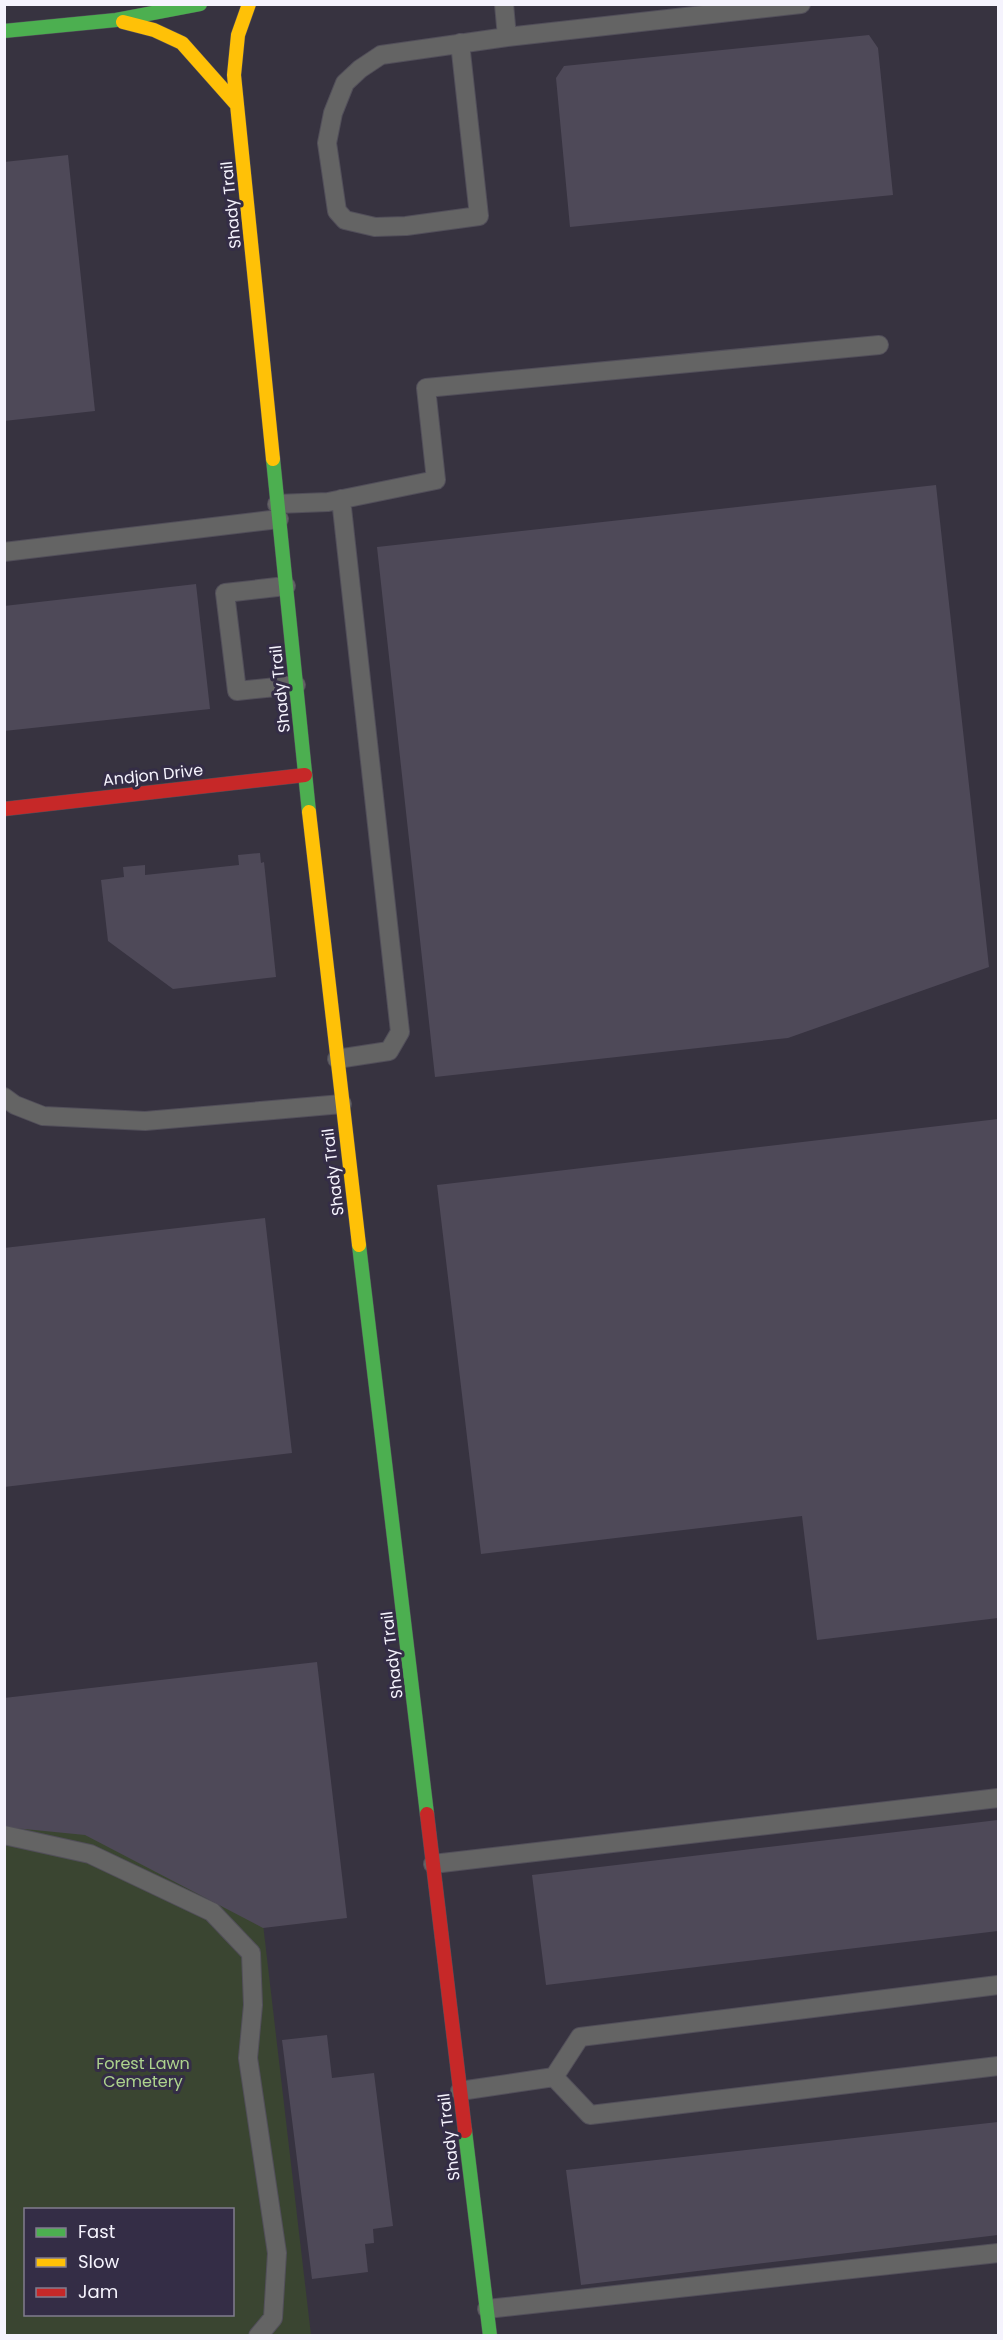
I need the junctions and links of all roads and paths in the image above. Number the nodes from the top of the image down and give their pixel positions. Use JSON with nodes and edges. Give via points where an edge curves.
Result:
{"nodes":[{"id":1,"x":200,"y":4,"type":"edge"},
{"id":2,"x":249,"y":4,"type":"edge"},
{"id":3,"x":504,"y":4,"type":"edge"},
{"id":4,"x":801,"y":4,"type":"edge"},
{"id":5,"x":116,"y":20,"type":"junction"},
{"id":6,"x":4,"y":31,"type":"edge"},
{"id":7,"x":507,"y":37,"type":"junction"},
{"id":8,"x":460,"y":43,"type":"junction"},
{"id":9,"x":237,"y":105,"type":"junction"},
{"id":10,"x":879,"y":345,"type":"dead end"},
{"id":11,"x":341,"y":499,"type":"junction"},
{"id":12,"x":278,"y":512,"type":"junction"},
{"id":13,"x":4,"y":552,"type":"edge"},
{"id":14,"x":286,"y":586,"type":"junction"},
{"id":15,"x":296,"y":685,"type":"junction"},
{"id":16,"x":305,"y":775,"type":"junction"},
{"id":17,"x":4,"y":809,"type":"edge"},
{"id":18,"x":337,"y":1059,"type":"junction"},
{"id":19,"x":4,"y":1097,"type":"edge"},
{"id":20,"x":342,"y":1104,"type":"junction"},
{"id":21,"x":999,"y":1798,"type":"edge"},
{"id":22,"x":4,"y":1835,"type":"edge"},
{"id":23,"x":433,"y":1864,"type":"junction"},
{"id":24,"x":999,"y":1985,"type":"edge"},
{"id":25,"x":999,"y":2066,"type":"edge"},
{"id":26,"x":554,"y":2077,"type":"junction"},
{"id":27,"x":460,"y":2091,"type":"junction"},
{"id":28,"x":999,"y":2253,"type":"edge"},
{"id":29,"x":487,"y":2309,"type":"junction"},
{"id":30,"x":258,"y":2336,"type":"edge"},
{"id":31,"x":490,"y":2336,"type":"edge"}],
"edges":[{"from":1,"to":5,"type":"street"},
{"from":2,"to":9,"type":"street","name":"Shady Trail","via":[[238,35],[234,75]]},
{"from":3,"to":7,"type":"lane"},
{"from":4,"to":7,"type":"lane"},
{"from":5,"to":6,"type":"street"},
{"from":5,"to":9,"type":"street","via":[[154,30],[182,43]]},
{"from":7,"to":8,"type":"lane"},
{"from":8,"to":8,"type":"lane","via":[[381,56],[345,83],[327,143],[337,211],[345,220],[375,227],[478,216]]},
{"from":9,"to":12,"type":"street","name":"Shady Trail"},
{"from":10,"to":11,"type":"lane","via":[[426,388],[436,480]]},
{"from":11,"to":12,"type":"lane"},
{"from":11,"to":18,"type":"lane","via":[[400,1032],[389,1051]]},
{"from":12,"to":13,"type":"lane"},
{"from":12,"to":14,"type":"street","name":"Shady Trail"},
{"from":14,"to":15,"type":"street","name":"Shady Trail"},
{"from":14,"to":15,"type":"lane","via":[[225,593],[237,692]]},
{"from":15,"to":16,"type":"street","name":"Shady Trail"},
{"from":16,"to":17,"type":"street","name":"Andjon Drive"},
{"from":16,"to":18,"type":"street","name":"Shady Trail"},
{"from":18,"to":20,"type":"street","name":"Shady Trail"},
{"from":19,"to":20,"type":"lane","via":[[43,1116],[145,1121]]},
{"from":20,"to":23,"type":"street","name":"Shady Trail"},
{"from":21,"to":23,"type":"lane"},
{"from":22,"to":30,"type":"lane","via":[[90,1854],[110,1863],[212,1912],[251,1953],[253,2005],[248,2058],[277,2253],[273,2318]]},
{"from":23,"to":27,"type":"street","name":"Shady Trail"},
{"from":24,"to":26,"type":"lane","via":[[580,2037]]},
{"from":25,"to":26,"type":"lane","via":[[590,2115]]},
{"from":26,"to":27,"type":"lane"},
{"from":27,"to":29,"type":"street","name":"Shady Trail"},
{"from":28,"to":29,"type":"lane"},
{"from":29,"to":31,"type":"street","name":"Shady Trail"}]}
